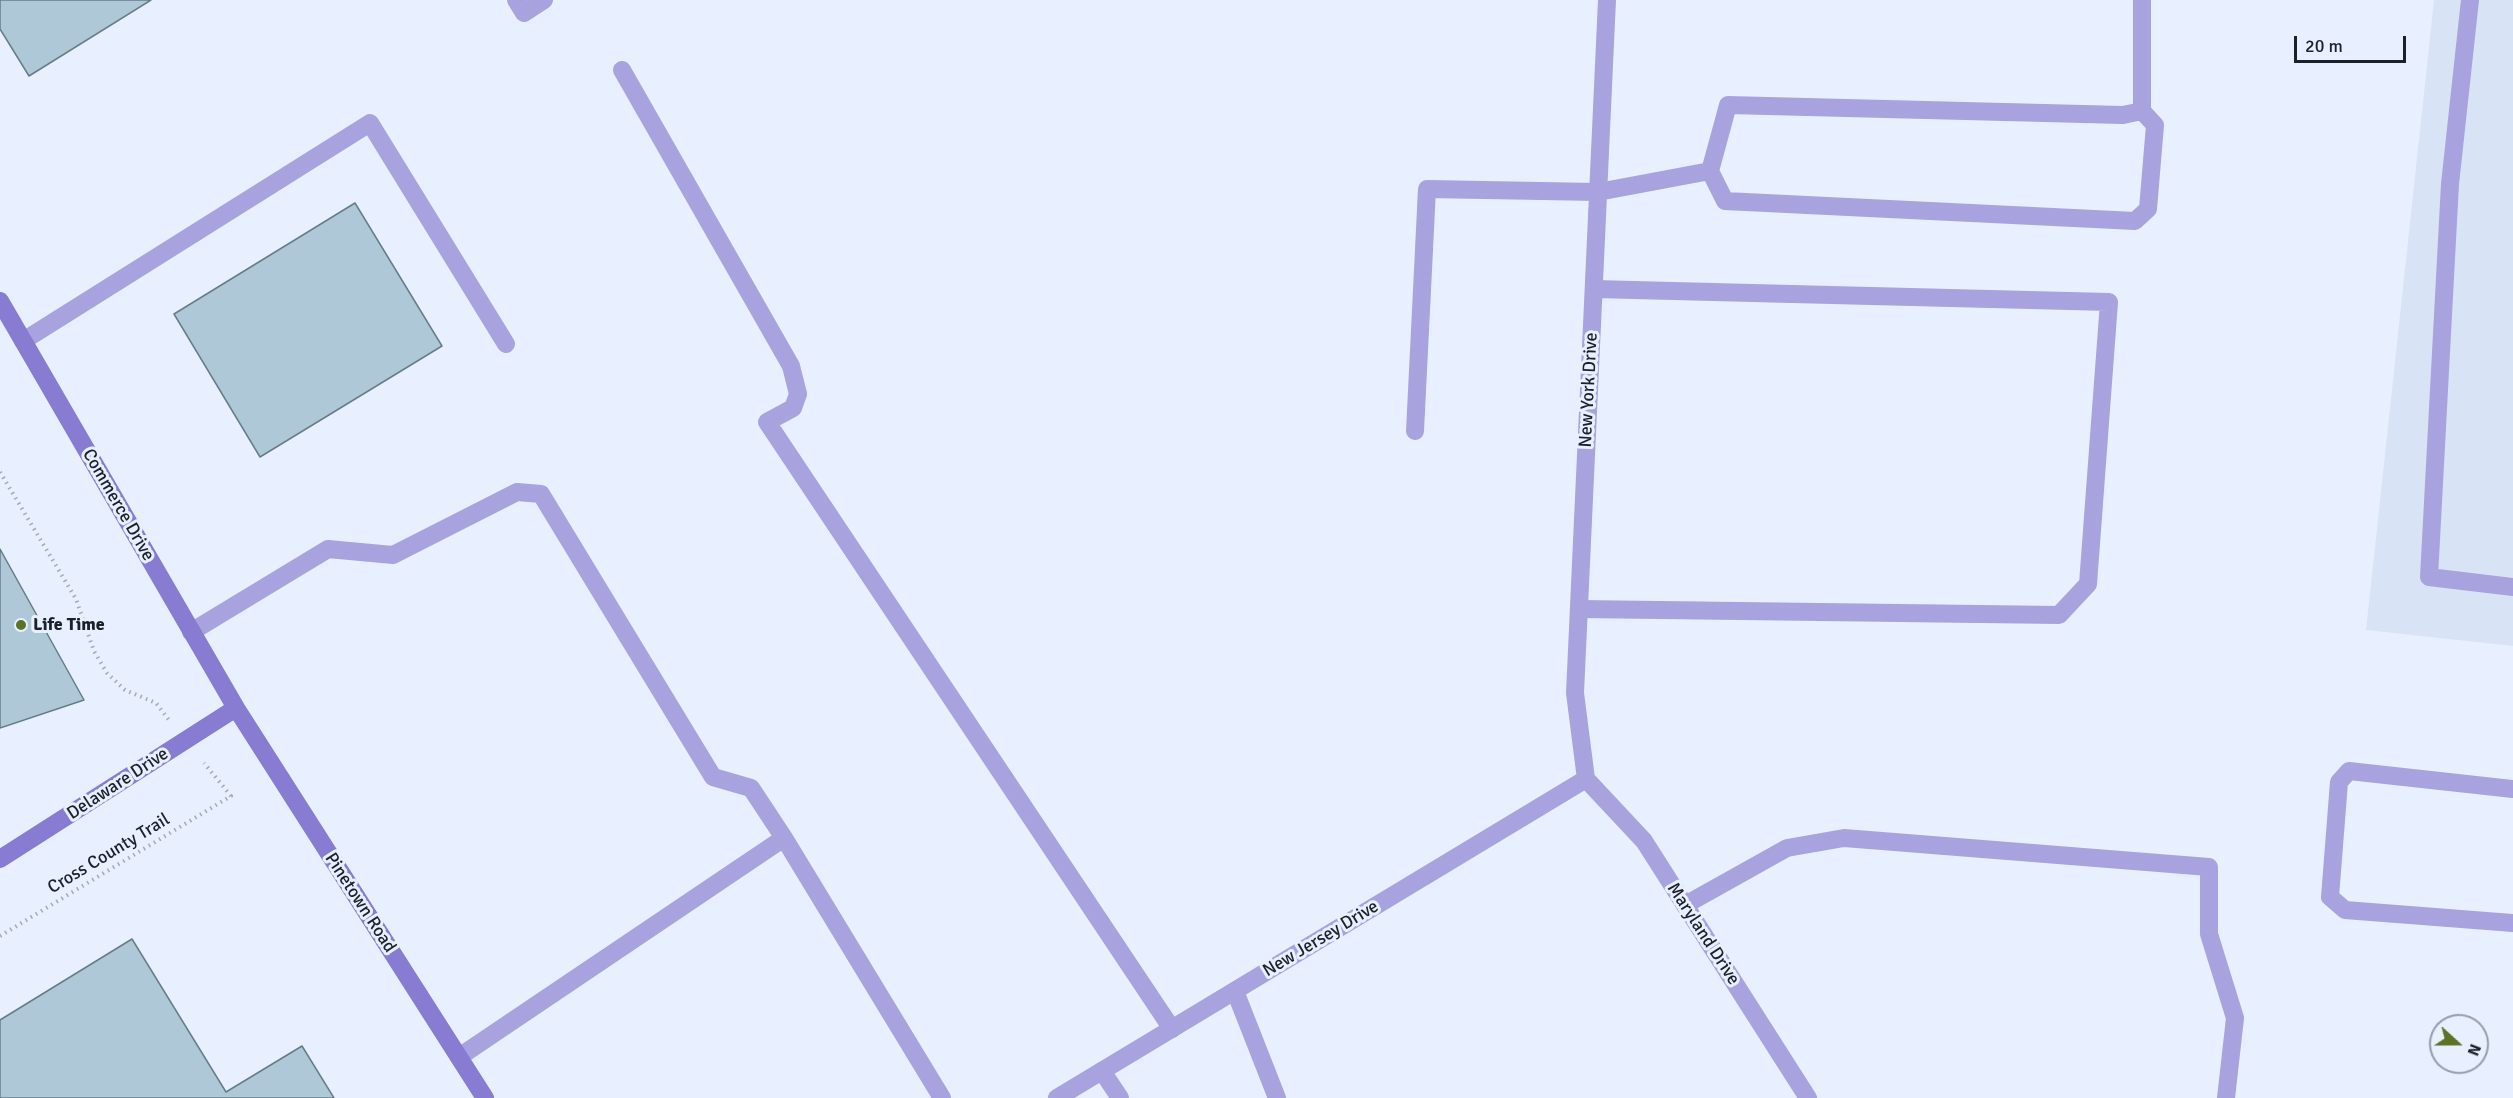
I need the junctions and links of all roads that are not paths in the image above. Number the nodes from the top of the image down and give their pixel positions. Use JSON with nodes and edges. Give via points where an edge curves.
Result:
{"nodes":[{"id":1,"x":516,"y":0,"type":"edge"},
{"id":2,"x":544,"y":0,"type":"edge"},
{"id":3,"x":1607,"y":0,"type":"edge"},
{"id":4,"x":2142,"y":0,"type":"edge"},
{"id":5,"x":2470,"y":0,"type":"edge"},
{"id":6,"x":622,"y":70,"type":"dead end"},
{"id":7,"x":2142,"y":111,"type":"junction"},
{"id":8,"x":1710,"y":171,"type":"junction"},
{"id":9,"x":1598,"y":192,"type":"junction"},
{"id":10,"x":1594,"y":289,"type":"junction"},
{"id":11,"x":0,"y":301,"type":"edge"},
{"id":12,"x":23,"y":341,"type":"junction"},
{"id":13,"x":506,"y":344,"type":"dead end"},
{"id":14,"x":1415,"y":431,"type":"dead end"},
{"id":15,"x":2513,"y":586,"type":"edge"},
{"id":16,"x":1580,"y":609,"type":"junction"},
{"id":17,"x":191,"y":632,"type":"junction"},
{"id":18,"x":236,"y":708,"type":"junction"},
{"id":19,"x":1586,"y":779,"type":"junction"},
{"id":20,"x":2513,"y":789,"type":"edge"},
{"id":21,"x":784,"y":838,"type":"junction"},
{"id":22,"x":0,"y":859,"type":"edge"},
{"id":23,"x":1685,"y":905,"type":"junction"},
{"id":24,"x":2513,"y":923,"type":"edge"},
{"id":25,"x":1235,"y":991,"type":"junction"},
{"id":26,"x":1172,"y":1029,"type":"junction"},
{"id":27,"x":459,"y":1057,"type":"junction"},
{"id":28,"x":1102,"y":1071,"type":"junction"},
{"id":29,"x":485,"y":1098,"type":"edge"},
{"id":30,"x":942,"y":1098,"type":"edge"},
{"id":31,"x":1057,"y":1098,"type":"edge"},
{"id":32,"x":1120,"y":1098,"type":"edge"},
{"id":33,"x":1277,"y":1098,"type":"edge"},
{"id":34,"x":1808,"y":1098,"type":"edge"},
{"id":35,"x":2226,"y":1098,"type":"edge"}],
"edges":[{"from":1,"to":2,"type":"street","via":[[524,13]]},
{"from":3,"to":9,"type":"street","name":"New York Drive"},
{"from":4,"to":7,"type":"street"},
{"from":5,"to":15,"type":"street","via":[[2450,184],[2429,577]]},
{"from":6,"to":26,"type":"street","via":[[791,366],[798,394],[793,408],[767,422]]},
{"from":7,"to":8,"type":"street","via":[[2123,115],[1728,105]]},
{"from":7,"to":8,"type":"street","via":[[2155,125],[2148,209],[2134,221],[1725,201]]},
{"from":8,"to":9,"type":"street"},
{"from":9,"to":10,"type":"street","name":"New York Drive"},
{"from":9,"to":14,"type":"street","via":[[1427,189]]},
{"from":10,"to":16,"type":"street","name":"New York Drive"},
{"from":10,"to":16,"type":"street","via":[[2109,302],[2088,584],[2059,615]]},
{"from":11,"to":12,"type":"street","name":"Commerce Drive"},
{"from":12,"to":13,"type":"street","via":[[370,123]]},
{"from":12,"to":17,"type":"street","name":"Commerce Drive"},
{"from":16,"to":19,"type":"street","name":"New York Drive","via":[[1575,693]]},
{"from":17,"to":18,"type":"street","name":"Commerce Drive"},
{"from":17,"to":21,"type":"street","via":[[328,549],[393,555],[517,492],[541,494],[713,777],[751,788]]},
{"from":18,"to":22,"type":"street","name":"Delaware Drive"},
{"from":18,"to":27,"type":"street","name":"Pinetown Road"},
{"from":19,"to":23,"type":"street","name":"Maryland Drive","via":[[1644,842]]},
{"from":19,"to":25,"type":"street","name":"New Jersey Drive"},
{"from":20,"to":24,"type":"street","via":[[2349,771],[2339,782],[2330,897],[2345,910]]},
{"from":21,"to":27,"type":"street"},
{"from":21,"to":30,"type":"street"},
{"from":23,"to":34,"type":"street","name":"Maryland Drive"},
{"from":23,"to":35,"type":"street","via":[[1787,848],[1844,838],[2209,867],[2209,934],[2235,1018]]},
{"from":25,"to":26,"type":"street","name":"New Jersey Drive"},
{"from":25,"to":33,"type":"street"},
{"from":26,"to":28,"type":"street","name":"New Jersey Drive"},
{"from":27,"to":29,"type":"street","name":"Pinetown Road"},
{"from":28,"to":31,"type":"street","name":"New Jersey Drive"},
{"from":28,"to":32,"type":"street"}]}
